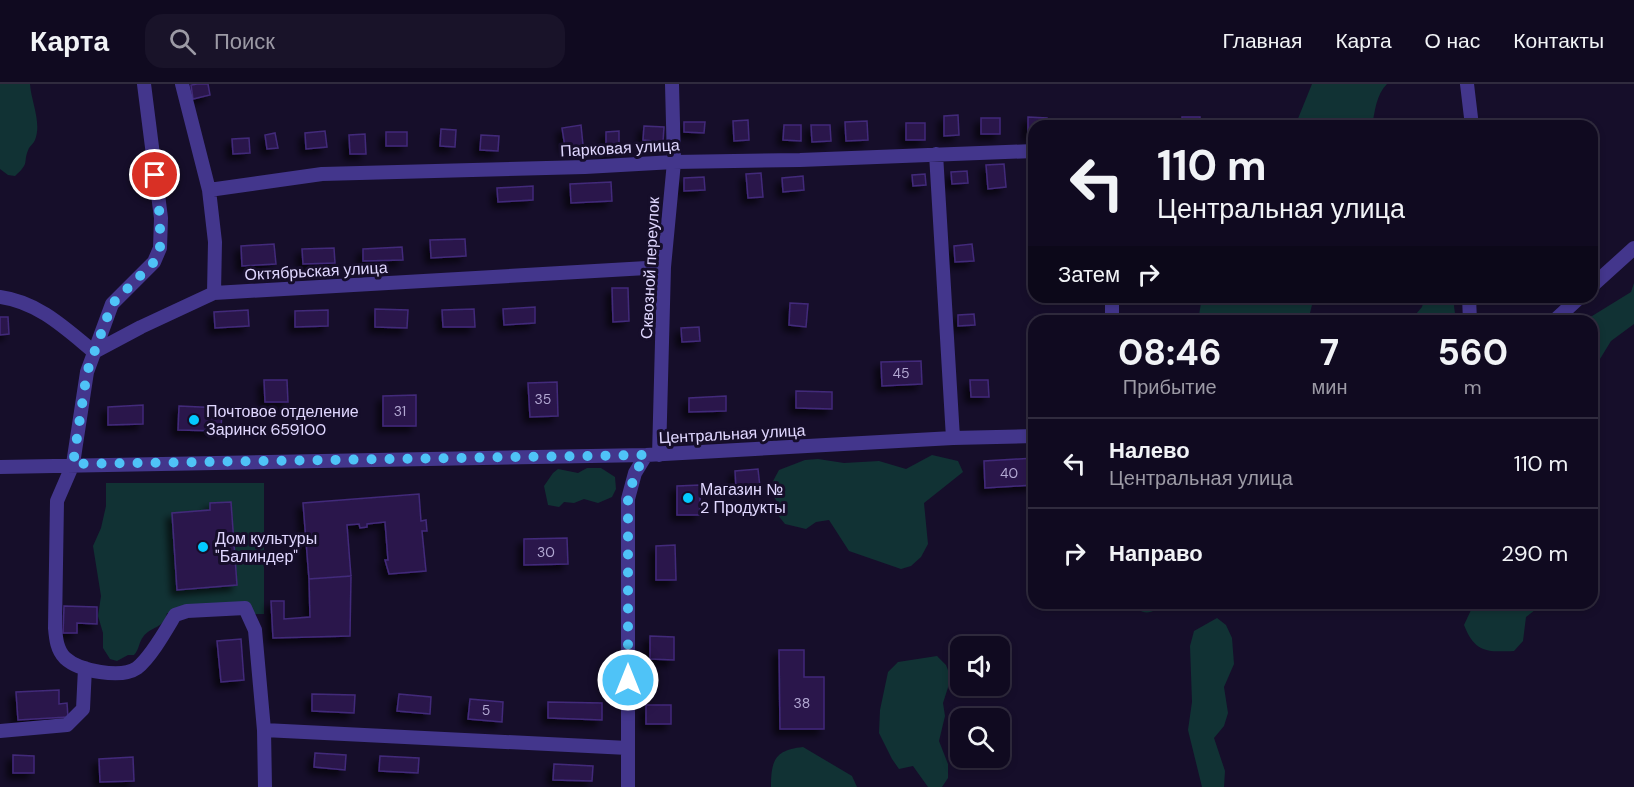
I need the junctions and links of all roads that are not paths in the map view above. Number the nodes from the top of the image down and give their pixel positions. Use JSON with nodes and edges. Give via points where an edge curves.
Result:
{"nodes":[{"id":1,"x":144,"y":84,"type":"edge"},
{"id":2,"x":182,"y":84,"type":"edge"},
{"id":3,"x":672,"y":84,"type":"edge"},
{"id":4,"x":1467,"y":84,"type":"edge"},
{"id":5,"x":1471,"y":120,"type":"edge"},
{"id":6,"x":1028,"y":151,"type":"edge"},
{"id":7,"x":936,"y":154,"type":"junction"},
{"id":8,"x":674,"y":162,"type":"junction"},
{"id":9,"x":209,"y":190,"type":"junction"},
{"id":10,"x":1634,"y":248,"type":"edge"},
{"id":11,"x":664,"y":267,"type":"junction"},
{"id":12,"x":1598,"y":281,"type":"edge"},
{"id":13,"x":214,"y":292,"type":"junction"},
{"id":14,"x":0,"y":297,"type":"edge"},
{"id":15,"x":1574,"y":303,"type":"edge"},
{"id":16,"x":1560,"y":315,"type":"edge"},
{"id":17,"x":94,"y":352,"type":"junction"},
{"id":18,"x":1028,"y":436,"type":"edge"},
{"id":19,"x":953,"y":438,"type":"junction"},
{"id":20,"x":653,"y":455,"type":"junction"},
{"id":21,"x":73,"y":464,"type":"junction"},
{"id":22,"x":0,"y":466,"type":"edge"},
{"id":23,"x":85,"y":668,"type":"junction"},
{"id":24,"x":264,"y":730,"type":"junction"},
{"id":25,"x":0,"y":731,"type":"edge"},
{"id":26,"x":628,"y":748,"type":"junction"},
{"id":27,"x":265,"y":787,"type":"edge"},
{"id":28,"x":628,"y":787,"type":"edge"}],
"edges":[{"from":1,"to":17,"type":"street","via":[[160,248],[154,262],[112,304]]},
{"from":2,"to":9,"type":"street"},
{"from":3,"to":8,"type":"street","name":"Сквозной переулок"},
{"from":4,"to":5,"type":"street"},
{"from":6,"to":7,"type":"street","name":"Парковая улица"},
{"from":7,"to":8,"type":"street","name":"Парковая улица"},
{"from":7,"to":19,"type":"street"},
{"from":8,"to":9,"type":"street","name":"Парковая улица","via":[[322,174]]},
{"from":8,"to":11,"type":"street","name":"Сквозной переулок"},
{"from":9,"to":13,"type":"street","via":[[215,242]]},
{"from":10,"to":12,"type":"street"},
{"from":11,"to":13,"type":"street","name":"Октябрьская улица"},
{"from":11,"to":20,"type":"street","name":"Сквозной переулок"},
{"from":13,"to":17,"type":"street","name":"Октябрьская улица"},
{"from":14,"to":17,"type":"street","via":[[32,306],[52,317]]},
{"from":15,"to":16,"type":"street"},
{"from":17,"to":21,"type":"street","via":[[87,372]]},
{"from":18,"to":19,"type":"street","name":"Центральная улица"},
{"from":19,"to":20,"type":"street","name":"Центральная улица"},
{"from":20,"to":21,"type":"street","name":"Центральная улица"},
{"from":20,"to":26,"type":"street","via":[[635,473],[628,499]]},
{"from":21,"to":22,"type":"street","name":"Центральная улица"},
{"from":21,"to":23,"type":"street","via":[[57,501],[55,628],[57,647],[66,659]]},
{"from":23,"to":24,"type":"street","via":[[124,673],[137,668],[163,638],[175,615],[245,608],[255,630]]},
{"from":23,"to":25,"type":"street","via":[[83,709],[67,725]]},
{"from":24,"to":26,"type":"street"},
{"from":24,"to":27,"type":"street"},
{"from":26,"to":28,"type":"street"}]}
